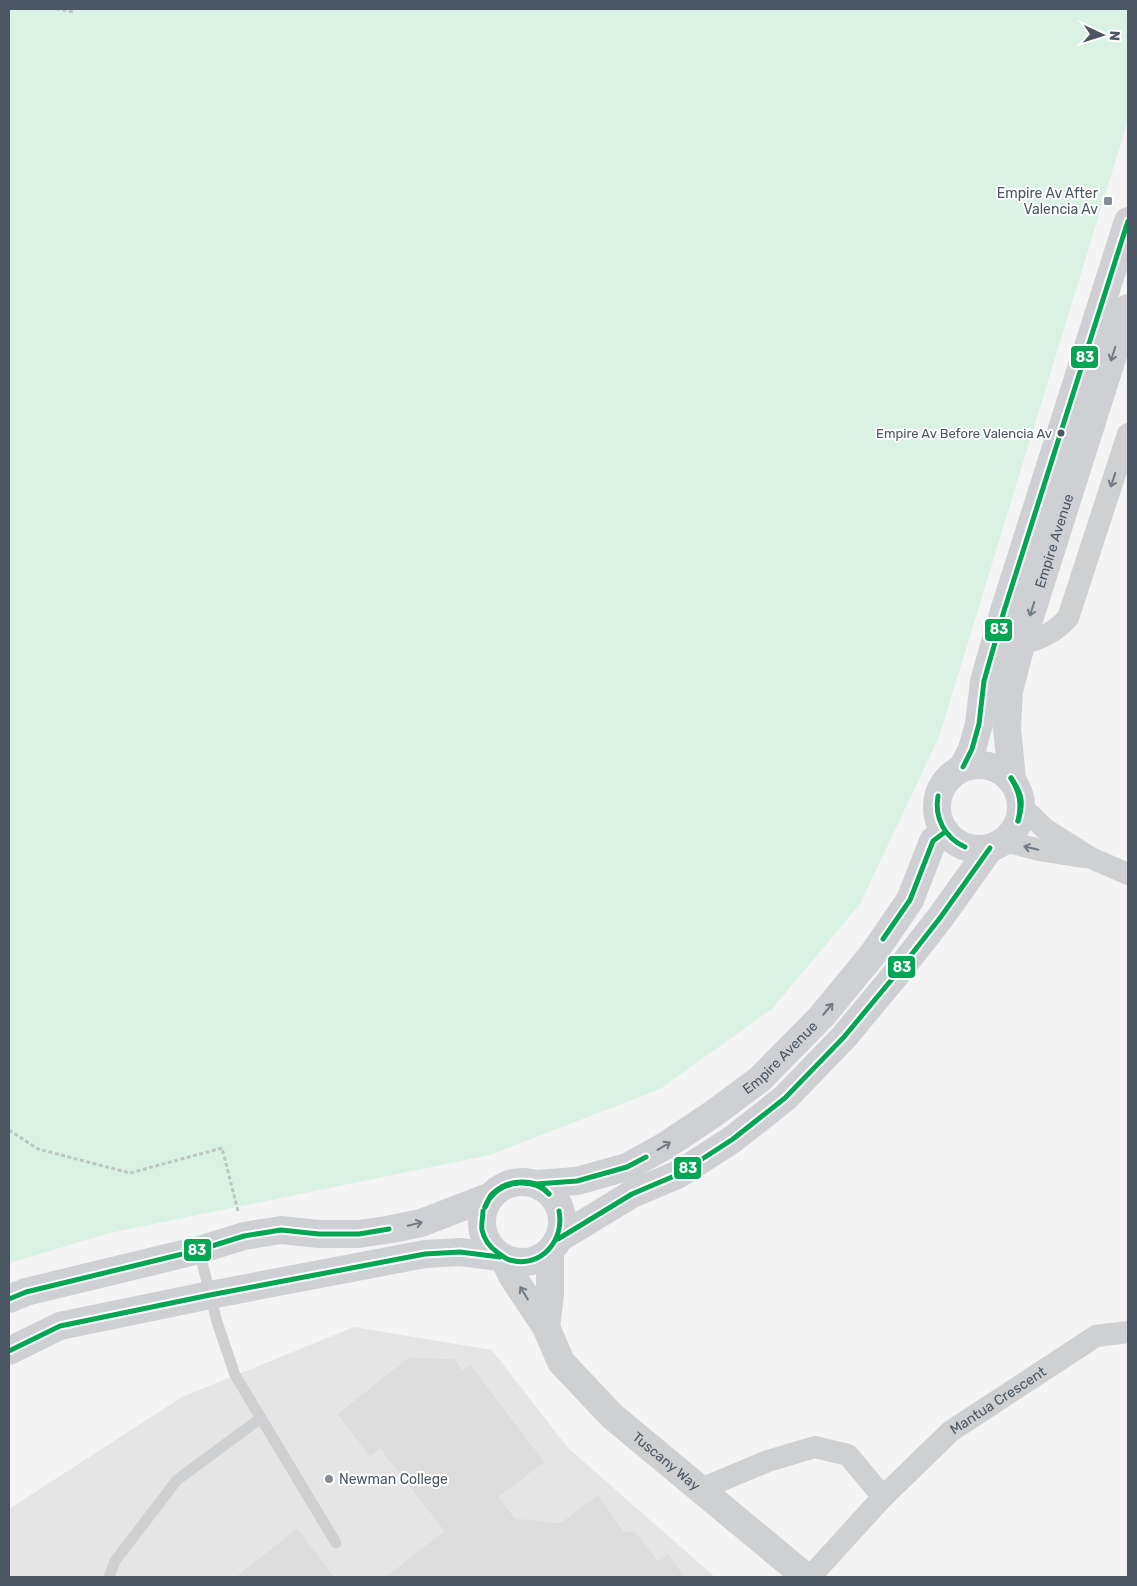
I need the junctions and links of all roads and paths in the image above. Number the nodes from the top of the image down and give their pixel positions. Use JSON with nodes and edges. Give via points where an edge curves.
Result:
{"nodes":[{"id":1,"x":56,"y":9,"type":"edge"},
{"id":2,"x":75,"y":12,"type":"dead end"},
{"id":3,"x":1128,"y":221,"type":"edge"},
{"id":4,"x":1128,"y":308,"type":"edge"},
{"id":5,"x":1128,"y":434,"type":"edge"},
{"id":6,"x":1021,"y":645,"type":"junction"},
{"id":7,"x":963,"y":767,"type":"junction"},
{"id":8,"x":1012,"y":779,"type":"junction"},
{"id":9,"x":1022,"y":807,"type":"junction"},
{"id":10,"x":945,"y":832,"type":"junction"},
{"id":11,"x":997,"y":845,"type":"junction"},
{"id":12,"x":1091,"y":858,"type":"junction"},
{"id":13,"x":1128,"y":874,"type":"edge"},
{"id":14,"x":9,"y":1130,"type":"edge"},
{"id":15,"x":536,"y":1184,"type":"junction"},
{"id":16,"x":491,"y":1196,"type":"junction"},
{"id":17,"x":237,"y":1206,"type":"dead end"},
{"id":18,"x":554,"y":1245,"type":"junction"},
{"id":19,"x":199,"y":1250,"type":"junction"},
{"id":20,"x":502,"y":1258,"type":"junction"},
{"id":21,"x":210,"y":1295,"type":"junction"},
{"id":22,"x":9,"y":1299,"type":"edge"},
{"id":23,"x":546,"y":1327,"type":"junction"},
{"id":24,"x":1128,"y":1332,"type":"edge"},
{"id":25,"x":9,"y":1351,"type":"edge"},
{"id":26,"x":261,"y":1418,"type":"junction"},
{"id":27,"x":700,"y":1489,"type":"junction"},
{"id":28,"x":883,"y":1497,"type":"junction"},
{"id":29,"x":336,"y":1543,"type":"dead end"},
{"id":30,"x":109,"y":1577,"type":"edge"},
{"id":31,"x":806,"y":1577,"type":"edge"},
{"id":32,"x":810,"y":1577,"type":"edge"}],
"edges":[{"from":1,"to":2,"type":"path"},
{"from":3,"to":7,"type":"main road","name":"Empire Avenue","via":[[1004,611],[984,682],[979,724]]},
{"from":4,"to":6,"type":"main road","name":"Empire Avenue","one_way":true},
{"from":5,"to":6,"type":"street","one_way":true,"via":[[1068,618],[1057,630]]},
{"from":6,"to":8,"type":"main road","name":"Empire Avenue","via":[[1008,700]]},
{"from":7,"to":8,"type":"main road","via":[[981,764],[998,768]]},
{"from":7,"to":10,"type":"main road","via":[[952,774],[938,795],[939,820]]},
{"from":8,"to":9,"type":"main road","via":[[1018,787]]},
{"from":9,"to":11,"type":"main road","via":[[1014,832]]},
{"from":9,"to":12,"type":"street","via":[[1045,829]]},
{"from":10,"to":11,"type":"main road","via":[[954,841],[977,850]]},
{"from":15,"to":10,"type":"main road","name":"Empire Avenue","one_way":true,"via":[[577,1181],[627,1167],[665,1146],[760,1079],[822,1016],[873,954],[910,900],[934,841]]},
{"from":12,"to":11,"type":"street","one_way":true},
{"from":11,"to":18,"type":"main road","via":[[844,1037],[785,1098],[734,1139],[679,1174],[632,1194]]},
{"from":12,"to":13,"type":"street"},
{"from":14,"to":17,"type":"path","via":[[38,1149],[130,1173],[222,1148]]},
{"from":15,"to":16,"type":"main road","via":[[512,1183]]},
{"from":15,"to":18,"type":"main road","via":[[547,1191],[561,1213],[562,1226]]},
{"from":19,"to":16,"type":"main road","one_way":true,"via":[[244,1236],[280,1230],[359,1234],[392,1229]]},
{"from":16,"to":20,"type":"main road","via":[[483,1210],[482,1228],[488,1244]]},
{"from":18,"to":20,"type":"main road","via":[[536,1260],[520,1262]]},
{"from":18,"to":23,"type":"street"},
{"from":19,"to":21,"type":"lane"},
{"from":19,"to":22,"type":"main road","via":[[26,1292]]},
{"from":20,"to":21,"type":"main road","via":[[460,1252],[424,1254]]},
{"from":23,"to":20,"type":"street","name":"Tuscany Way","one_way":true},
{"from":21,"to":25,"type":"main road","via":[[60,1326]]},
{"from":21,"to":26,"type":"lane","via":[[235,1375]]},
{"from":23,"to":27,"type":"street","name":"Tuscany Way","via":[[561,1362],[612,1416]]},
{"from":24,"to":28,"type":"street","name":"Mantua Crescent","via":[[1096,1336],[951,1431]]},
{"from":26,"to":29,"type":"lane"},
{"from":26,"to":30,"type":"lane","via":[[177,1480],[115,1561]]},
{"from":27,"to":28,"type":"street","via":[[768,1461],[815,1447],[848,1455]]},
{"from":27,"to":31,"type":"street","name":"Tuscany Way"},
{"from":28,"to":32,"type":"street","name":"Mantua Crescent"}]}
